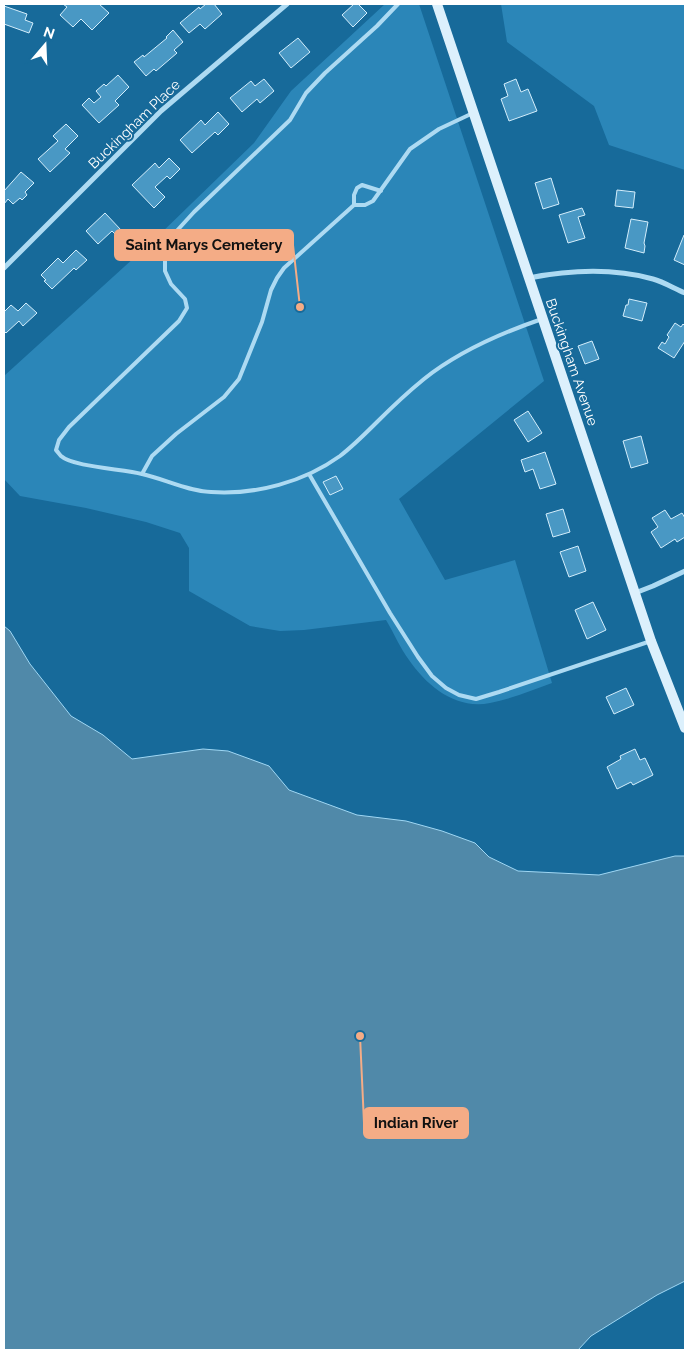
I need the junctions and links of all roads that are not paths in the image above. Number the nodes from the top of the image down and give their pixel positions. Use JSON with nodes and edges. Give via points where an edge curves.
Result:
{"nodes":[{"id":1,"x":287,"y":4,"type":"edge"},
{"id":2,"x":398,"y":4,"type":"edge"},
{"id":3,"x":437,"y":4,"type":"edge"},
{"id":4,"x":473,"y":114,"type":"junction"},
{"id":5,"x":381,"y":192,"type":"junction"},
{"id":6,"x":354,"y":205,"type":"junction"},
{"id":7,"x":4,"y":268,"type":"edge"},
{"id":8,"x":529,"y":278,"type":"junction"},
{"id":9,"x":685,"y":293,"type":"edge"},
{"id":10,"x":542,"y":319,"type":"junction"},
{"id":11,"x":142,"y":474,"type":"junction"},
{"id":12,"x":309,"y":474,"type":"junction"},
{"id":13,"x":685,"y":570,"type":"edge"},
{"id":14,"x":635,"y":594,"type":"junction"},
{"id":15,"x":651,"y":641,"type":"junction"},
{"id":16,"x":685,"y":728,"type":"edge"}],
"edges":[{"from":1,"to":7,"type":"street","name":"Buckingham Place","via":[[161,111]]},
{"from":2,"to":11,"type":"lane","via":[[306,93],[290,120],[172,235],[165,254],[165,271],[171,284],[185,299],[185,314],[59,440],[56,450],[74,462]]},
{"from":3,"to":4,"type":"main road","name":"Buckingham Avenue"},
{"from":4,"to":5,"type":"lane","via":[[439,129],[410,149]]},
{"from":4,"to":8,"type":"main road","name":"Buckingham Avenue"},
{"from":5,"to":6,"type":"lane","via":[[365,205]]},
{"from":5,"to":6,"type":"lane","via":[[362,185],[354,195]]},
{"from":6,"to":11,"type":"lane","via":[[277,278],[239,379],[224,397],[152,456]]},
{"from":8,"to":9,"type":"street","via":[[559,273],[619,272],[655,280]]},
{"from":8,"to":10,"type":"main road","name":"Buckingham Avenue"},
{"from":10,"to":12,"type":"lane","via":[[488,340],[451,360],[425,378],[341,455]]},
{"from":10,"to":14,"type":"main road","name":"Buckingham Avenue"},
{"from":11,"to":12,"type":"lane","via":[[183,488],[243,492],[283,484]]},
{"from":12,"to":15,"type":"lane","via":[[418,657],[432,676],[459,695],[476,699]]},
{"from":13,"to":14,"type":"street"},
{"from":14,"to":15,"type":"main road","name":"Buckingham Avenue"},
{"from":15,"to":16,"type":"main road","name":"Buckingham Avenue"}]}
